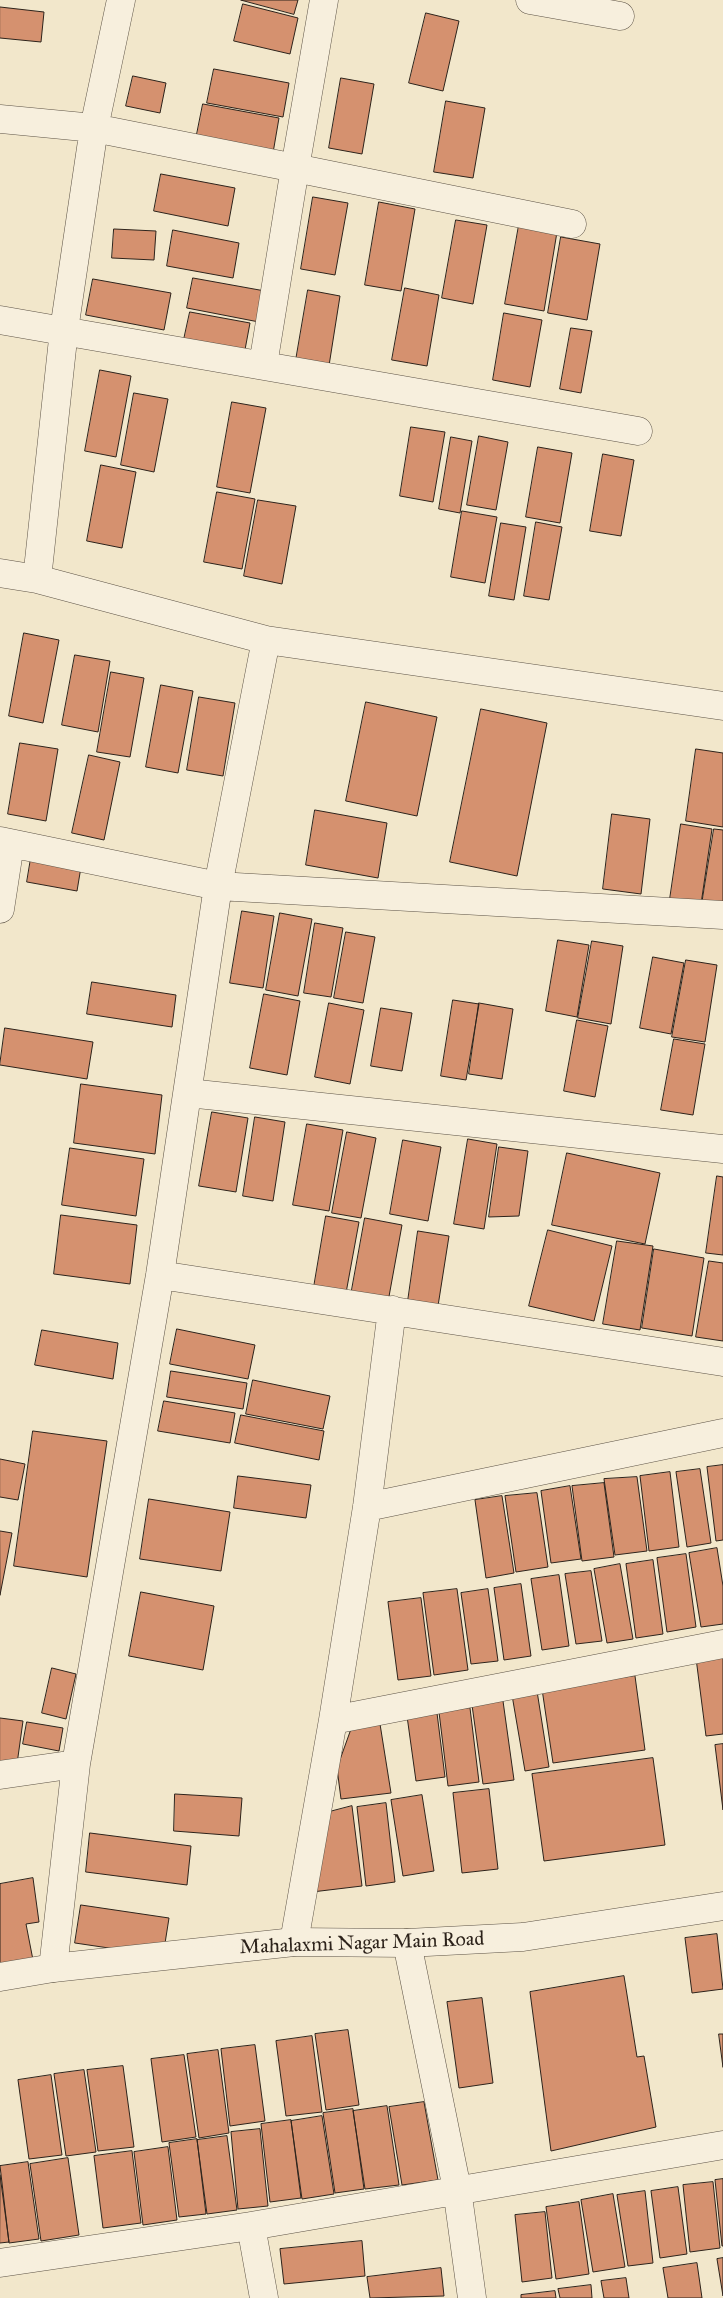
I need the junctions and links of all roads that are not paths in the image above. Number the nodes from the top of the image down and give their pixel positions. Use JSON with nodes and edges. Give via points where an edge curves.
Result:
{"nodes":[{"id":1,"x":121,"y":0,"type":"edge"},
{"id":2,"x":324,"y":0,"type":"edge"},
{"id":3,"x":530,"y":0,"type":"edge"},
{"id":4,"x":620,"y":16,"type":"dead end"},
{"id":5,"x":0,"y":119,"type":"edge"},
{"id":6,"x":94,"y":128,"type":"junction"},
{"id":7,"x":295,"y":168,"type":"junction"},
{"id":8,"x":572,"y":224,"type":"dead end"},
{"id":9,"x":0,"y":320,"type":"edge"},
{"id":10,"x":64,"y":330,"type":"junction"},
{"id":11,"x":263,"y":365,"type":"junction"},
{"id":12,"x":638,"y":431,"type":"dead end"},
{"id":13,"x":0,"y":573,"type":"edge"},
{"id":14,"x":36,"y":579,"type":"junction"},
{"id":15,"x":266,"y":640,"type":"junction"},
{"id":16,"x":723,"y":706,"type":"edge"},
{"id":17,"x":5,"y":842,"type":"edge"},
{"id":18,"x":218,"y":886,"type":"junction"},
{"id":19,"x":0,"y":909,"type":"edge"},
{"id":20,"x":723,"y":915,"type":"edge"},
{"id":21,"x":188,"y":1093,"type":"junction"},
{"id":22,"x":723,"y":1149,"type":"edge"},
{"id":23,"x":160,"y":1275,"type":"junction"},
{"id":24,"x":392,"y":1310,"type":"junction"},
{"id":25,"x":723,"y":1362,"type":"edge"},
{"id":26,"x":723,"y":1433,"type":"edge"},
{"id":27,"x":367,"y":1508,"type":"junction"},
{"id":28,"x":723,"y":1644,"type":"edge"},
{"id":29,"x":333,"y":1720,"type":"junction"},
{"id":30,"x":76,"y":1764,"type":"junction"},
{"id":31,"x":0,"y":1774,"type":"edge"},
{"id":32,"x":723,"y":1906,"type":"edge"},
{"id":33,"x":294,"y":1942,"type":"junction"},
{"id":34,"x":407,"y":1943,"type":"junction"},
{"id":35,"x":53,"y":1968,"type":"junction"},
{"id":36,"x":0,"y":1977,"type":"edge"},
{"id":37,"x":723,"y":2145,"type":"edge"},
{"id":38,"x":457,"y":2189,"type":"junction"},
{"id":39,"x":251,"y":2226,"type":"junction"},
{"id":40,"x":0,"y":2263,"type":"edge"},
{"id":41,"x":264,"y":2298,"type":"edge"},
{"id":42,"x":472,"y":2298,"type":"edge"}],
"edges":[{"from":1,"to":6,"type":"street"},
{"from":2,"to":7,"type":"street"},
{"from":3,"to":4,"type":"street"},
{"from":5,"to":6,"type":"street"},
{"from":6,"to":7,"type":"street"},
{"from":6,"to":10,"type":"street"},
{"from":7,"to":8,"type":"street"},
{"from":7,"to":11,"type":"street"},
{"from":9,"to":10,"type":"street"},
{"from":10,"to":11,"type":"street"},
{"from":10,"to":14,"type":"street"},
{"from":11,"to":12,"type":"street"},
{"from":13,"to":14,"type":"street"},
{"from":14,"to":15,"type":"street"},
{"from":15,"to":16,"type":"street"},
{"from":15,"to":18,"type":"street"},
{"from":17,"to":18,"type":"street"},
{"from":17,"to":19,"type":"street"},
{"from":18,"to":20,"type":"street"},
{"from":18,"to":21,"type":"street"},
{"from":21,"to":22,"type":"street"},
{"from":21,"to":23,"type":"street"},
{"from":23,"to":24,"type":"street"},
{"from":23,"to":30,"type":"street"},
{"from":24,"to":25,"type":"street"},
{"from":24,"to":27,"type":"street"},
{"from":26,"to":27,"type":"street"},
{"from":27,"to":29,"type":"street"},
{"from":28,"to":29,"type":"street"},
{"from":29,"to":33,"type":"street"},
{"from":30,"to":31,"type":"street"},
{"from":30,"to":35,"type":"street"},
{"from":32,"to":34,"type":"street","name":"Mahalaxmi Nagar Main Road","via":[[523,1937]]},
{"from":33,"to":34,"type":"street","name":"Mahalaxmi Nagar Main Road"},
{"from":33,"to":35,"type":"street","name":"Mahalaxmi Nagar Main Road"},
{"from":34,"to":38,"type":"street"},
{"from":35,"to":36,"type":"street","name":"Mahalaxmi Nagar Main Road"},
{"from":37,"to":38,"type":"street"},
{"from":38,"to":39,"type":"street"},
{"from":38,"to":42,"type":"street"},
{"from":39,"to":40,"type":"street"},
{"from":39,"to":41,"type":"street"}]}
